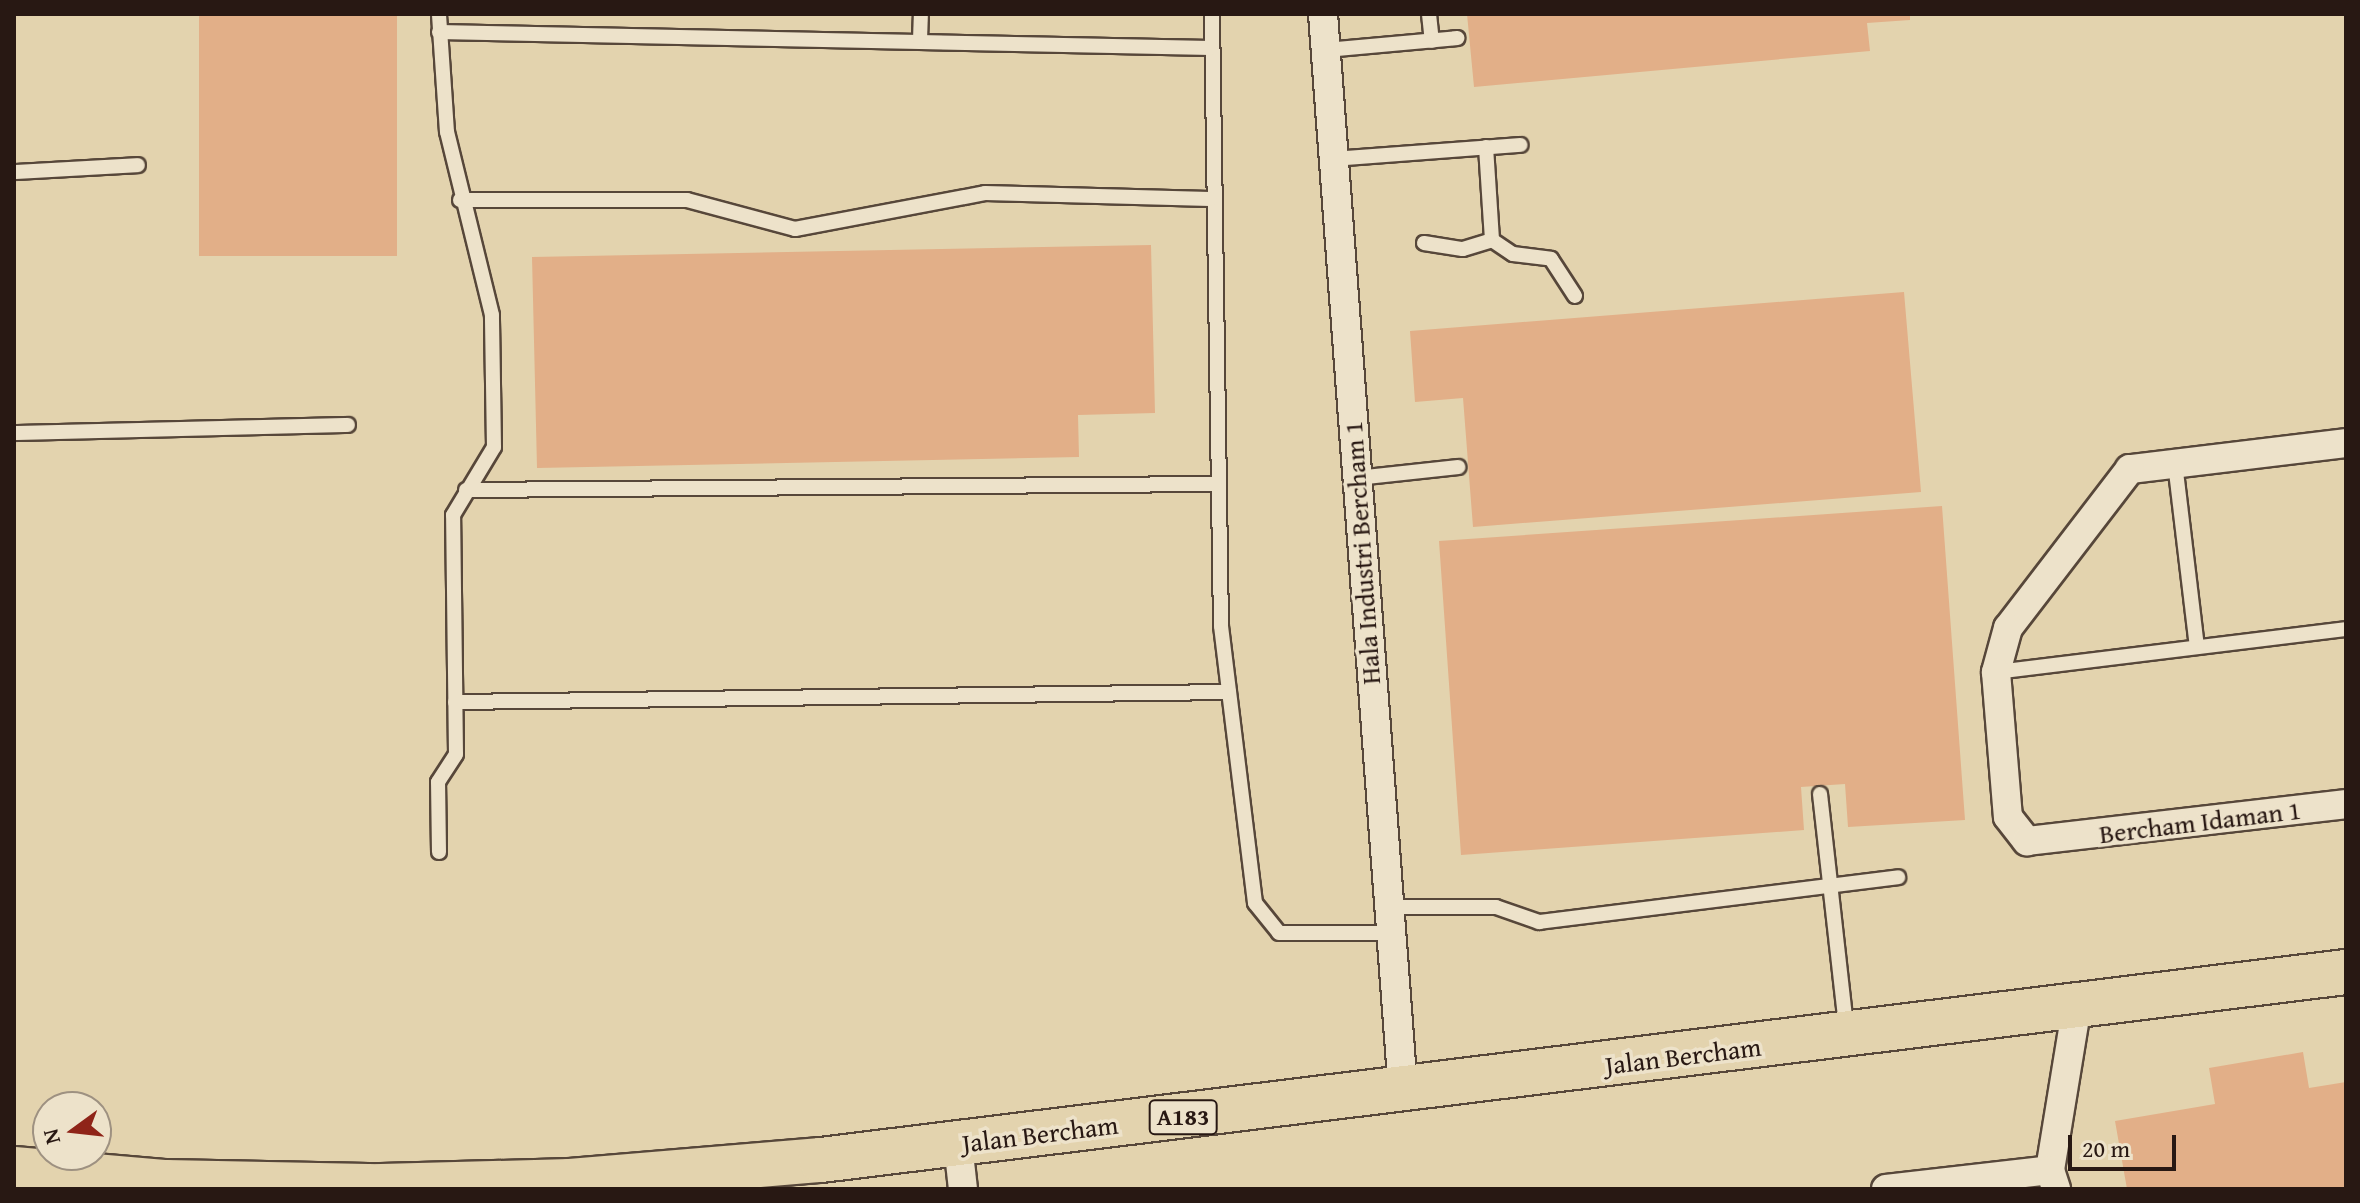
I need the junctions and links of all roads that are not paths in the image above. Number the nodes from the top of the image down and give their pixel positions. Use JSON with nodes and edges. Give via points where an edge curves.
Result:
{"nodes":[{"id":1,"x":439,"y":14,"type":"edge"},
{"id":2,"x":921,"y":14,"type":"edge"},
{"id":3,"x":1212,"y":14,"type":"edge"},
{"id":4,"x":1323,"y":14,"type":"edge"},
{"id":5,"x":1429,"y":14,"type":"edge"},
{"id":6,"x":439,"y":32,"type":"junction"},
{"id":7,"x":1457,"y":38,"type":"dead end"},
{"id":8,"x":920,"y":40,"type":"junction"},
{"id":9,"x":1432,"y":41,"type":"junction"},
{"id":10,"x":1211,"y":48,"type":"junction"},
{"id":11,"x":1326,"y":50,"type":"junction"},
{"id":12,"x":1520,"y":145,"type":"dead end"},
{"id":13,"x":1486,"y":147,"type":"junction"},
{"id":14,"x":1333,"y":159,"type":"junction"},
{"id":15,"x":138,"y":165,"type":"dead end"},
{"id":16,"x":14,"y":172,"type":"edge"},
{"id":17,"x":1210,"y":199,"type":"junction"},
{"id":18,"x":460,"y":200,"type":"junction"},
{"id":19,"x":1492,"y":240,"type":"junction"},
{"id":20,"x":1424,"y":243,"type":"dead end"},
{"id":21,"x":1575,"y":296,"type":"dead end"},
{"id":22,"x":348,"y":425,"type":"dead end"},
{"id":23,"x":14,"y":433,"type":"edge"},
{"id":24,"x":2346,"y":443,"type":"edge"},
{"id":25,"x":2175,"y":463,"type":"junction"},
{"id":26,"x":1458,"y":467,"type":"dead end"},
{"id":27,"x":1357,"y":478,"type":"junction"},
{"id":28,"x":1215,"y":484,"type":"junction"},
{"id":29,"x":466,"y":490,"type":"junction"},
{"id":30,"x":2346,"y":629,"type":"edge"},
{"id":31,"x":2197,"y":647,"type":"junction"},
{"id":32,"x":1996,"y":672,"type":"junction"},
{"id":33,"x":1229,"y":692,"type":"junction"},
{"id":34,"x":455,"y":702,"type":"junction"},
{"id":35,"x":1820,"y":794,"type":"dead end"},
{"id":36,"x":2346,"y":804,"type":"edge"},
{"id":37,"x":439,"y":852,"type":"dead end"},
{"id":38,"x":1898,"y":877,"type":"dead end"},
{"id":39,"x":1830,"y":885,"type":"junction"},
{"id":40,"x":1390,"y":920,"type":"junction"},
{"id":41,"x":2346,"y":972,"type":"edge"},
{"id":42,"x":2077,"y":1006,"type":"junction"},
{"id":43,"x":1847,"y":1036,"type":"junction"},
{"id":44,"x":1403,"y":1091,"type":"junction"},
{"id":45,"x":958,"y":1144,"type":"junction"},
{"id":46,"x":14,"y":1169,"type":"edge"},
{"id":47,"x":2053,"y":1180,"type":"edge"},
{"id":48,"x":963,"y":1189,"type":"edge"},
{"id":49,"x":1886,"y":1189,"type":"edge"}],
"edges":[{"from":1,"to":6,"type":"lane"},
{"from":2,"to":8,"type":"lane"},
{"from":3,"to":10,"type":"lane"},
{"from":4,"to":11,"type":"street","name":"Hala Industri Bercham 1"},
{"from":5,"to":9,"type":"lane"},
{"from":6,"to":8,"type":"lane"},
{"from":6,"to":18,"type":"lane"},
{"from":7,"to":9,"type":"lane"},
{"from":8,"to":10,"type":"lane"},
{"from":9,"to":11,"type":"lane"},
{"from":10,"to":17,"type":"lane"},
{"from":11,"to":14,"type":"street","name":"Hala Industri Bercham 1"},
{"from":12,"to":13,"type":"lane"},
{"from":13,"to":14,"type":"lane"},
{"from":13,"to":19,"type":"lane"},
{"from":14,"to":27,"type":"street","name":"Hala Industri Bercham 1"},
{"from":15,"to":16,"type":"lane"},
{"from":17,"to":18,"type":"lane","via":[[985,193],[795,229],[687,200]]},
{"from":17,"to":28,"type":"lane"},
{"from":18,"to":29,"type":"lane","via":[[492,315],[494,447]]},
{"from":19,"to":20,"type":"lane","via":[[1463,249]]},
{"from":19,"to":21,"type":"lane","via":[[1513,254],[1551,259]]},
{"from":22,"to":23,"type":"lane"},
{"from":24,"to":25,"type":"street"},
{"from":25,"to":31,"type":"lane"},
{"from":25,"to":32,"type":"street","via":[[2130,469],[2008,628]]},
{"from":26,"to":27,"type":"lane"},
{"from":27,"to":40,"type":"street","name":"Hala Industri Bercham 1"},
{"from":28,"to":29,"type":"lane"},
{"from":28,"to":33,"type":"lane"},
{"from":29,"to":34,"type":"lane","via":[[452,533]]},
{"from":30,"to":31,"type":"lane"},
{"from":31,"to":32,"type":"lane"},
{"from":32,"to":36,"type":"street","name":"Bercham Idaman 1","via":[[2010,827],[2027,841]]},
{"from":33,"to":34,"type":"lane"},
{"from":33,"to":40,"type":"lane","via":[[1261,918],[1290,935]]},
{"from":34,"to":37,"type":"lane","via":[[456,754],[438,782]]},
{"from":35,"to":39,"type":"lane"},
{"from":38,"to":39,"type":"lane"},
{"from":39,"to":40,"type":"lane","via":[[1539,922],[1496,907]]},
{"from":39,"to":43,"type":"lane"},
{"from":40,"to":44,"type":"street","name":"Hala Industri Bercham 1"},
{"from":41,"to":42,"type":"main road","name":"Jalan Bercham","number":"A183"},
{"from":42,"to":43,"type":"main road","name":"Jalan Bercham","number":"A183"},
{"from":42,"to":47,"type":"street"},
{"from":43,"to":44,"type":"main road","name":"Jalan Bercham","number":"A183"},
{"from":44,"to":45,"type":"main road","name":"Jalan Bercham","number":"A183"},
{"from":45,"to":46,"type":"main road","name":"Jalan Bercham","number":"A183","via":[[570,1181],[412,1186],[166,1182]]},
{"from":45,"to":48,"type":"street"},
{"from":47,"to":49,"type":"street"}]}
